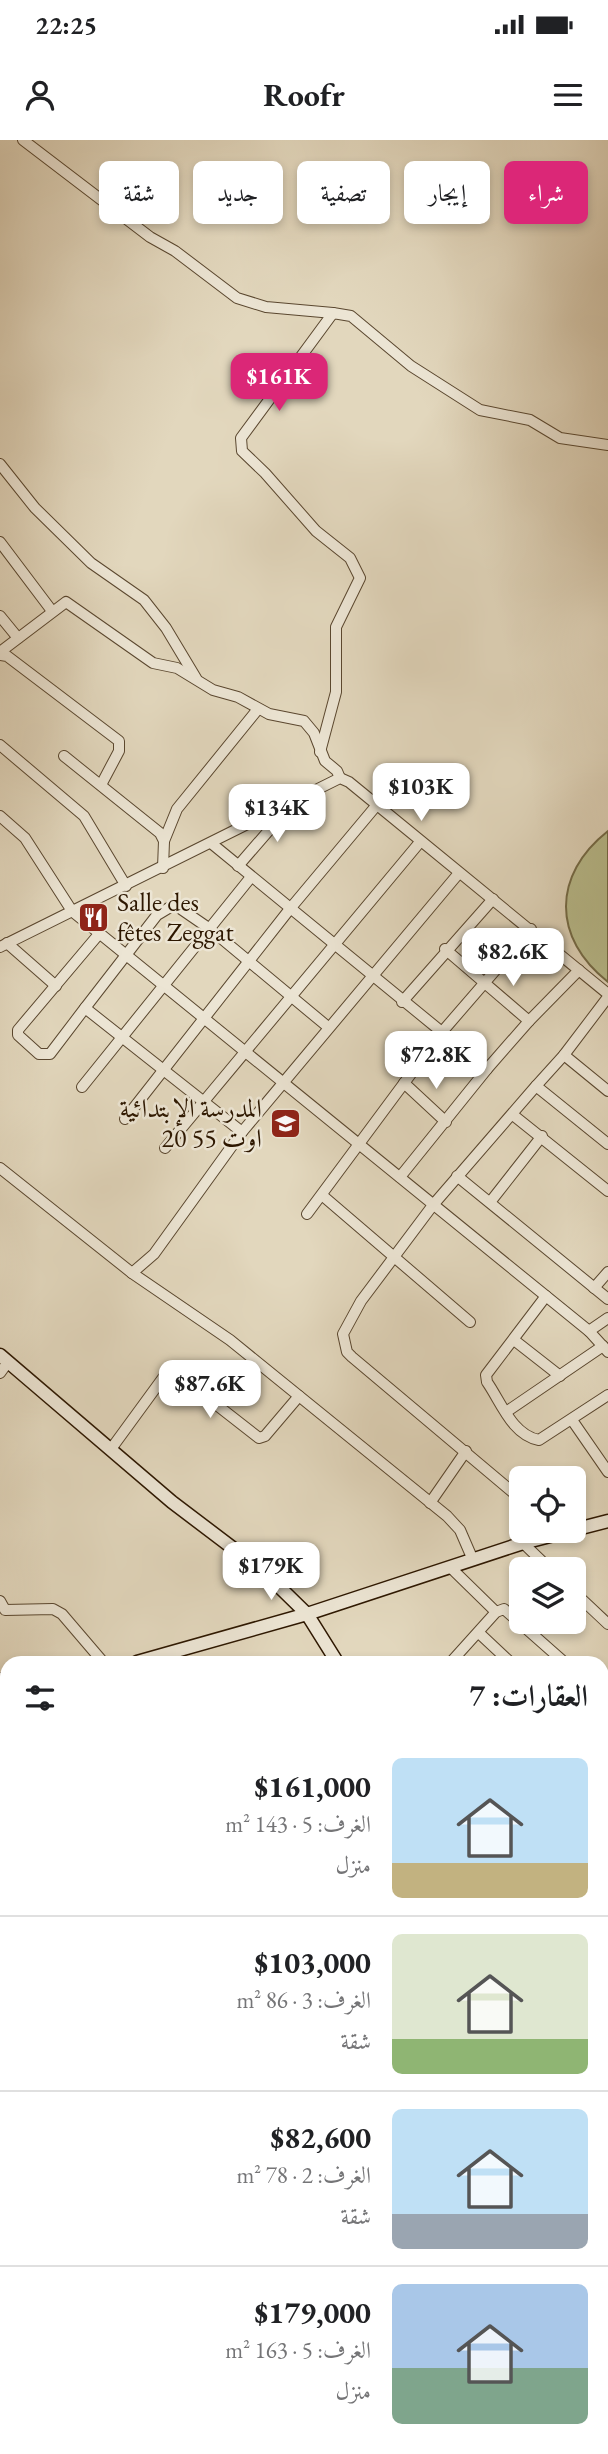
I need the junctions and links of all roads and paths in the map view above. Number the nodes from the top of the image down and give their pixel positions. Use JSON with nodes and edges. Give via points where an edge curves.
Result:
{"nodes":[{"id":1,"x":23,"y":140,"type":"edge"},
{"id":2,"x":333,"y":313,"type":"junction"},
{"id":3,"x":608,"y":445,"type":"edge"},
{"id":4,"x":0,"y":464,"type":"edge"},
{"id":5,"x":0,"y":542,"type":"edge"},
{"id":6,"x":52,"y":611,"type":"junction"},
{"id":7,"x":0,"y":616,"type":"edge"},
{"id":8,"x":18,"y":638,"type":"junction"},
{"id":9,"x":0,"y":653,"type":"edge"},
{"id":10,"x":198,"y":680,"type":"junction"},
{"id":11,"x":258,"y":709,"type":"junction"},
{"id":12,"x":0,"y":745,"type":"edge"},
{"id":13,"x":320,"y":752,"type":"junction"},
{"id":14,"x":64,"y":756,"type":"dead end"},
{"id":15,"x":340,"y":778,"type":"junction"},
{"id":16,"x":101,"y":785,"type":"junction"},
{"id":17,"x":293,"y":802,"type":"junction"},
{"id":18,"x":376,"y":806,"type":"junction"},
{"id":19,"x":0,"y":816,"type":"edge"},
{"id":20,"x":164,"y":841,"type":"junction"},
{"id":21,"x":420,"y":842,"type":"junction"},
{"id":22,"x":211,"y":843,"type":"junction"},
{"id":23,"x":238,"y":866,"type":"junction"},
{"id":24,"x":163,"y":868,"type":"junction"},
{"id":25,"x":459,"y":873,"type":"junction"},
{"id":26,"x":251,"y":877,"type":"junction"},
{"id":27,"x":126,"y":886,"type":"junction"},
{"id":28,"x":493,"y":899,"type":"junction"},
{"id":29,"x":289,"y":910,"type":"junction"},
{"id":30,"x":72,"y":911,"type":"junction"},
{"id":31,"x":210,"y":929,"type":"junction"},
{"id":32,"x":531,"y":929,"type":"junction"},
{"id":33,"x":99,"y":934,"type":"junction"},
{"id":34,"x":335,"y":943,"type":"junction"},
{"id":35,"x":4,"y":945,"type":"edge"},
{"id":36,"x":445,"y":950,"type":"junction"},
{"id":37,"x":126,"y":955,"type":"junction"},
{"id":38,"x":248,"y":961,"type":"junction"},
{"id":39,"x":579,"y":970,"type":"junction"},
{"id":40,"x":372,"y":976,"type":"junction"},
{"id":41,"x":484,"y":983,"type":"junction"},
{"id":42,"x":163,"y":984,"type":"junction"},
{"id":43,"x":56,"y":986,"type":"junction"},
{"id":44,"x":291,"y":995,"type":"junction"},
{"id":45,"x":608,"y":995,"type":"edge"},
{"id":46,"x":402,"y":1002,"type":"junction"},
{"id":47,"x":85,"y":1008,"type":"junction"},
{"id":48,"x":205,"y":1018,"type":"junction"},
{"id":49,"x":529,"y":1021,"type":"junction"},
{"id":50,"x":328,"y":1027,"type":"junction"},
{"id":51,"x":442,"y":1032,"type":"junction"},
{"id":52,"x":123,"y":1038,"type":"junction"},
{"id":53,"x":244,"y":1051,"type":"junction"},
{"id":54,"x":564,"y":1055,"type":"junction"},
{"id":55,"x":487,"y":1069,"type":"junction"},
{"id":56,"x":164,"y":1072,"type":"junction"},
{"id":57,"x":283,"y":1082,"type":"junction"},
{"id":58,"x":404,"y":1083,"type":"junction"},
{"id":59,"x":536,"y":1086,"type":"junction"},
{"id":60,"x":82,"y":1087,"type":"dead end"},
{"id":61,"x":608,"y":1091,"type":"edge"},
{"id":62,"x":202,"y":1101,"type":"junction"},
{"id":63,"x":513,"y":1115,"type":"junction"},
{"id":64,"x":125,"y":1119,"type":"dead end"},
{"id":65,"x":446,"y":1122,"type":"junction"},
{"id":66,"x":242,"y":1132,"type":"junction"},
{"id":67,"x":542,"y":1136,"type":"junction"},
{"id":68,"x":359,"y":1142,"type":"junction"},
{"id":69,"x":608,"y":1144,"type":"edge"},
{"id":70,"x":165,"y":1148,"type":"dead end"},
{"id":71,"x":0,"y":1168,"type":"edge"},
{"id":72,"x":457,"y":1176,"type":"junction"},
{"id":73,"x":400,"y":1177,"type":"junction"},
{"id":74,"x":608,"y":1191,"type":"edge"},
{"id":75,"x":323,"y":1196,"type":"junction"},
{"id":76,"x":491,"y":1201,"type":"junction"},
{"id":77,"x":433,"y":1205,"type":"junction"},
{"id":78,"x":307,"y":1214,"type":"dead end"},
{"id":79,"x":394,"y":1256,"type":"junction"},
{"id":80,"x":608,"y":1272,"type":"edge"},
{"id":81,"x":132,"y":1273,"type":"junction"},
{"id":82,"x":594,"y":1288,"type":"junction"},
{"id":83,"x":546,"y":1296,"type":"junction"},
{"id":84,"x":608,"y":1299,"type":"edge"},
{"id":85,"x":608,"y":1318,"type":"edge"},
{"id":86,"x":470,"y":1322,"type":"dead end"},
{"id":87,"x":589,"y":1331,"type":"junction"},
{"id":88,"x":514,"y":1340,"type":"junction"},
{"id":89,"x":606,"y":1349,"type":"edge"},
{"id":90,"x":4,"y":1359,"type":"edge"},
{"id":91,"x":0,"y":1373,"type":"edge"},
{"id":92,"x":560,"y":1376,"type":"junction"},
{"id":93,"x":608,"y":1395,"type":"edge"},
{"id":94,"x":299,"y":1396,"type":"junction"},
{"id":95,"x":506,"y":1412,"type":"junction"},
{"id":96,"x":572,"y":1420,"type":"junction"},
{"id":97,"x":111,"y":1449,"type":"junction"},
{"id":98,"x":466,"y":1451,"type":"junction"},
{"id":99,"x":608,"y":1472,"type":"edge"},
{"id":100,"x":509,"y":1489,"type":"edge"},
{"id":101,"x":430,"y":1503,"type":"junction"},
{"id":102,"x":608,"y":1521,"type":"edge"},
{"id":103,"x":586,"y":1526,"type":"edge"},
{"id":104,"x":523,"y":1543,"type":"joint"},
{"id":105,"x":538,"y":1557,"type":"edge"},
{"id":106,"x":473,"y":1560,"type":"junction"},
{"id":107,"x":450,"y":1567,"type":"junction"},
{"id":108,"x":0,"y":1601,"type":"edge"},
{"id":109,"x":586,"y":1603,"type":"edge"},
{"id":110,"x":495,"y":1612,"type":"junction"},
{"id":111,"x":307,"y":1614,"type":"junction"},
{"id":112,"x":608,"y":1624,"type":"edge"},
{"id":113,"x":479,"y":1633,"type":"junction"},
{"id":114,"x":98,"y":1656,"type":"edge"},
{"id":115,"x":158,"y":1656,"type":"edge"},
{"id":116,"x":333,"y":1656,"type":"edge"},
{"id":117,"x":458,"y":1656,"type":"edge"},
{"id":118,"x":504,"y":1656,"type":"edge"},
{"id":119,"x":557,"y":1656,"type":"edge"}],
"edges":[{"from":1,"to":2,"type":"street","via":[[237,298],[266,307]]},
{"from":2,"to":3,"type":"street","via":[[351,316],[421,374],[480,410],[530,420],[560,438]]},
{"from":2,"to":13,"type":"street","via":[[241,438],[240,446],[316,531],[350,558],[360,578],[335,627],[336,692]]},
{"from":4,"to":10,"type":"street","via":[[35,508],[90,563],[144,600]]},
{"from":5,"to":6,"type":"street"},
{"from":6,"to":8,"type":"street"},
{"from":6,"to":10,"type":"street","via":[[66,602],[153,663],[177,668]]},
{"from":7,"to":8,"type":"street"},
{"from":8,"to":9,"type":"street"},
{"from":9,"to":16,"type":"street","via":[[119,741],[119,751]]},
{"from":10,"to":11,"type":"street"},
{"from":11,"to":13,"type":"street","via":[[304,721]]},
{"from":11,"to":20,"type":"street","via":[[177,809]]},
{"from":12,"to":27,"type":"street","via":[[84,816]]},
{"from":13,"to":15,"type":"street"},
{"from":14,"to":16,"type":"street"},
{"from":15,"to":17,"type":"street"},
{"from":15,"to":18,"type":"street"},
{"from":16,"to":20,"type":"street"},
{"from":17,"to":22,"type":"street"},
{"from":17,"to":23,"type":"street"},
{"from":18,"to":21,"type":"street"},
{"from":18,"to":29,"type":"street"},
{"from":19,"to":30,"type":"street","via":[[25,838]]},
{"from":20,"to":24,"type":"street"},
{"from":21,"to":25,"type":"street"},
{"from":21,"to":34,"type":"street"},
{"from":22,"to":23,"type":"street"},
{"from":22,"to":24,"type":"street"},
{"from":23,"to":26,"type":"street"},
{"from":24,"to":27,"type":"street"},
{"from":25,"to":28,"type":"street"},
{"from":25,"to":40,"type":"street"},
{"from":26,"to":29,"type":"street"},
{"from":26,"to":31,"type":"street"},
{"from":27,"to":30,"type":"street"},
{"from":28,"to":32,"type":"street"},
{"from":28,"to":36,"type":"street"},
{"from":29,"to":34,"type":"street"},
{"from":29,"to":38,"type":"street"},
{"from":30,"to":33,"type":"street"},
{"from":30,"to":35,"type":"street"},
{"from":31,"to":37,"type":"street","via":[[172,906],[158,915]]},
{"from":31,"to":38,"type":"street"},
{"from":31,"to":42,"type":"street"},
{"from":32,"to":39,"type":"street"},
{"from":32,"to":41,"type":"street"},
{"from":33,"to":37,"type":"street"},
{"from":33,"to":43,"type":"street"},
{"from":34,"to":40,"type":"street"},
{"from":34,"to":44,"type":"street"},
{"from":35,"to":43,"type":"street"},
{"from":36,"to":41,"type":"street"},
{"from":36,"to":46,"type":"street"},
{"from":37,"to":42,"type":"street"},
{"from":37,"to":47,"type":"street"},
{"from":38,"to":44,"type":"street"},
{"from":38,"to":48,"type":"street"},
{"from":39,"to":45,"type":"street"},
{"from":39,"to":49,"type":"street"},
{"from":40,"to":46,"type":"street"},
{"from":40,"to":50,"type":"street"},
{"from":41,"to":49,"type":"street"},
{"from":41,"to":51,"type":"street"},
{"from":42,"to":48,"type":"street"},
{"from":42,"to":52,"type":"street"},
{"from":43,"to":47,"type":"street","via":[[18,1033],[39,1054],[50,1054]]},
{"from":44,"to":50,"type":"street"},
{"from":44,"to":53,"type":"street"},
{"from":45,"to":54,"type":"street"},
{"from":46,"to":51,"type":"street"},
{"from":47,"to":52,"type":"street"},
{"from":48,"to":53,"type":"street"},
{"from":48,"to":56,"type":"street"},
{"from":49,"to":55,"type":"street"},
{"from":50,"to":57,"type":"street"},
{"from":51,"to":55,"type":"street"},
{"from":51,"to":58,"type":"street"},
{"from":52,"to":56,"type":"street"},
{"from":52,"to":60,"type":"street"},
{"from":53,"to":57,"type":"street"},
{"from":53,"to":62,"type":"street"},
{"from":54,"to":59,"type":"street"},
{"from":54,"to":61,"type":"street"},
{"from":55,"to":65,"type":"street"},
{"from":56,"to":62,"type":"street"},
{"from":56,"to":64,"type":"street"},
{"from":57,"to":66,"type":"street"},
{"from":57,"to":68,"type":"street"},
{"from":58,"to":65,"type":"street"},
{"from":58,"to":68,"type":"street"},
{"from":59,"to":63,"type":"street"},
{"from":59,"to":69,"type":"street"},
{"from":62,"to":66,"type":"street"},
{"from":62,"to":70,"type":"street"},
{"from":63,"to":67,"type":"street"},
{"from":63,"to":72,"type":"street"},
{"from":65,"to":73,"type":"street"},
{"from":66,"to":81,"type":"street","via":[[154,1254]]},
{"from":67,"to":74,"type":"street"},
{"from":67,"to":76,"type":"street"},
{"from":68,"to":73,"type":"street"},
{"from":68,"to":75,"type":"street"},
{"from":71,"to":81,"type":"street"},
{"from":72,"to":76,"type":"street"},
{"from":72,"to":77,"type":"street"},
{"from":73,"to":77,"type":"street"},
{"from":75,"to":78,"type":"street"},
{"from":75,"to":79,"type":"street"},
{"from":76,"to":82,"type":"street"},
{"from":77,"to":79,"type":"street"},
{"from":77,"to":83,"type":"street"},
{"from":79,"to":86,"type":"street"},
{"from":79,"to":98,"type":"street","via":[[348,1321],[343,1334],[347,1352]]},
{"from":80,"to":82,"type":"street"},
{"from":81,"to":94,"type":"street","via":[[230,1340]]},
{"from":82,"to":84,"type":"street"},
{"from":83,"to":87,"type":"street"},
{"from":83,"to":88,"type":"street"},
{"from":85,"to":87,"type":"street"},
{"from":87,"to":89,"type":"street"},
{"from":88,"to":92,"type":"street"},
{"from":88,"to":95,"type":"street","via":[[486,1378]]},
{"from":89,"to":92,"type":"street"},
{"from":90,"to":91,"type":"street"},
{"from":90,"to":97,"type":"street"},
{"from":92,"to":95,"type":"street"},
{"from":93,"to":96,"type":"street"},
{"from":94,"to":97,"type":"street","via":[[259,1438],[168,1371]]},
{"from":94,"to":101,"type":"street"},
{"from":95,"to":96,"type":"street","via":[[520,1431],[539,1440]]},
{"from":96,"to":99,"type":"street"},
{"from":97,"to":111,"type":"street","via":[[263,1571]]},
{"from":98,"to":100,"type":"street"},
{"from":98,"to":101,"type":"street"},
{"from":101,"to":106,"type":"street","via":[[460,1530]]},
{"from":102,"to":103,"type":"street"},
{"from":104,"to":105,"type":"street"},
{"from":104,"to":106,"type":"street"},
{"from":106,"to":107,"type":"street"},
{"from":107,"to":110,"type":"street"},
{"from":107,"to":111,"type":"street"},
{"from":108,"to":114,"type":"street","via":[[5,1610],[53,1609],[62,1614]]},
{"from":109,"to":112,"type":"street"},
{"from":110,"to":113,"type":"street"},
{"from":110,"to":119,"type":"street","via":[[506,1610]]},
{"from":111,"to":115,"type":"street"},
{"from":111,"to":116,"type":"street"},
{"from":113,"to":117,"type":"street"},
{"from":113,"to":118,"type":"street"}]}
